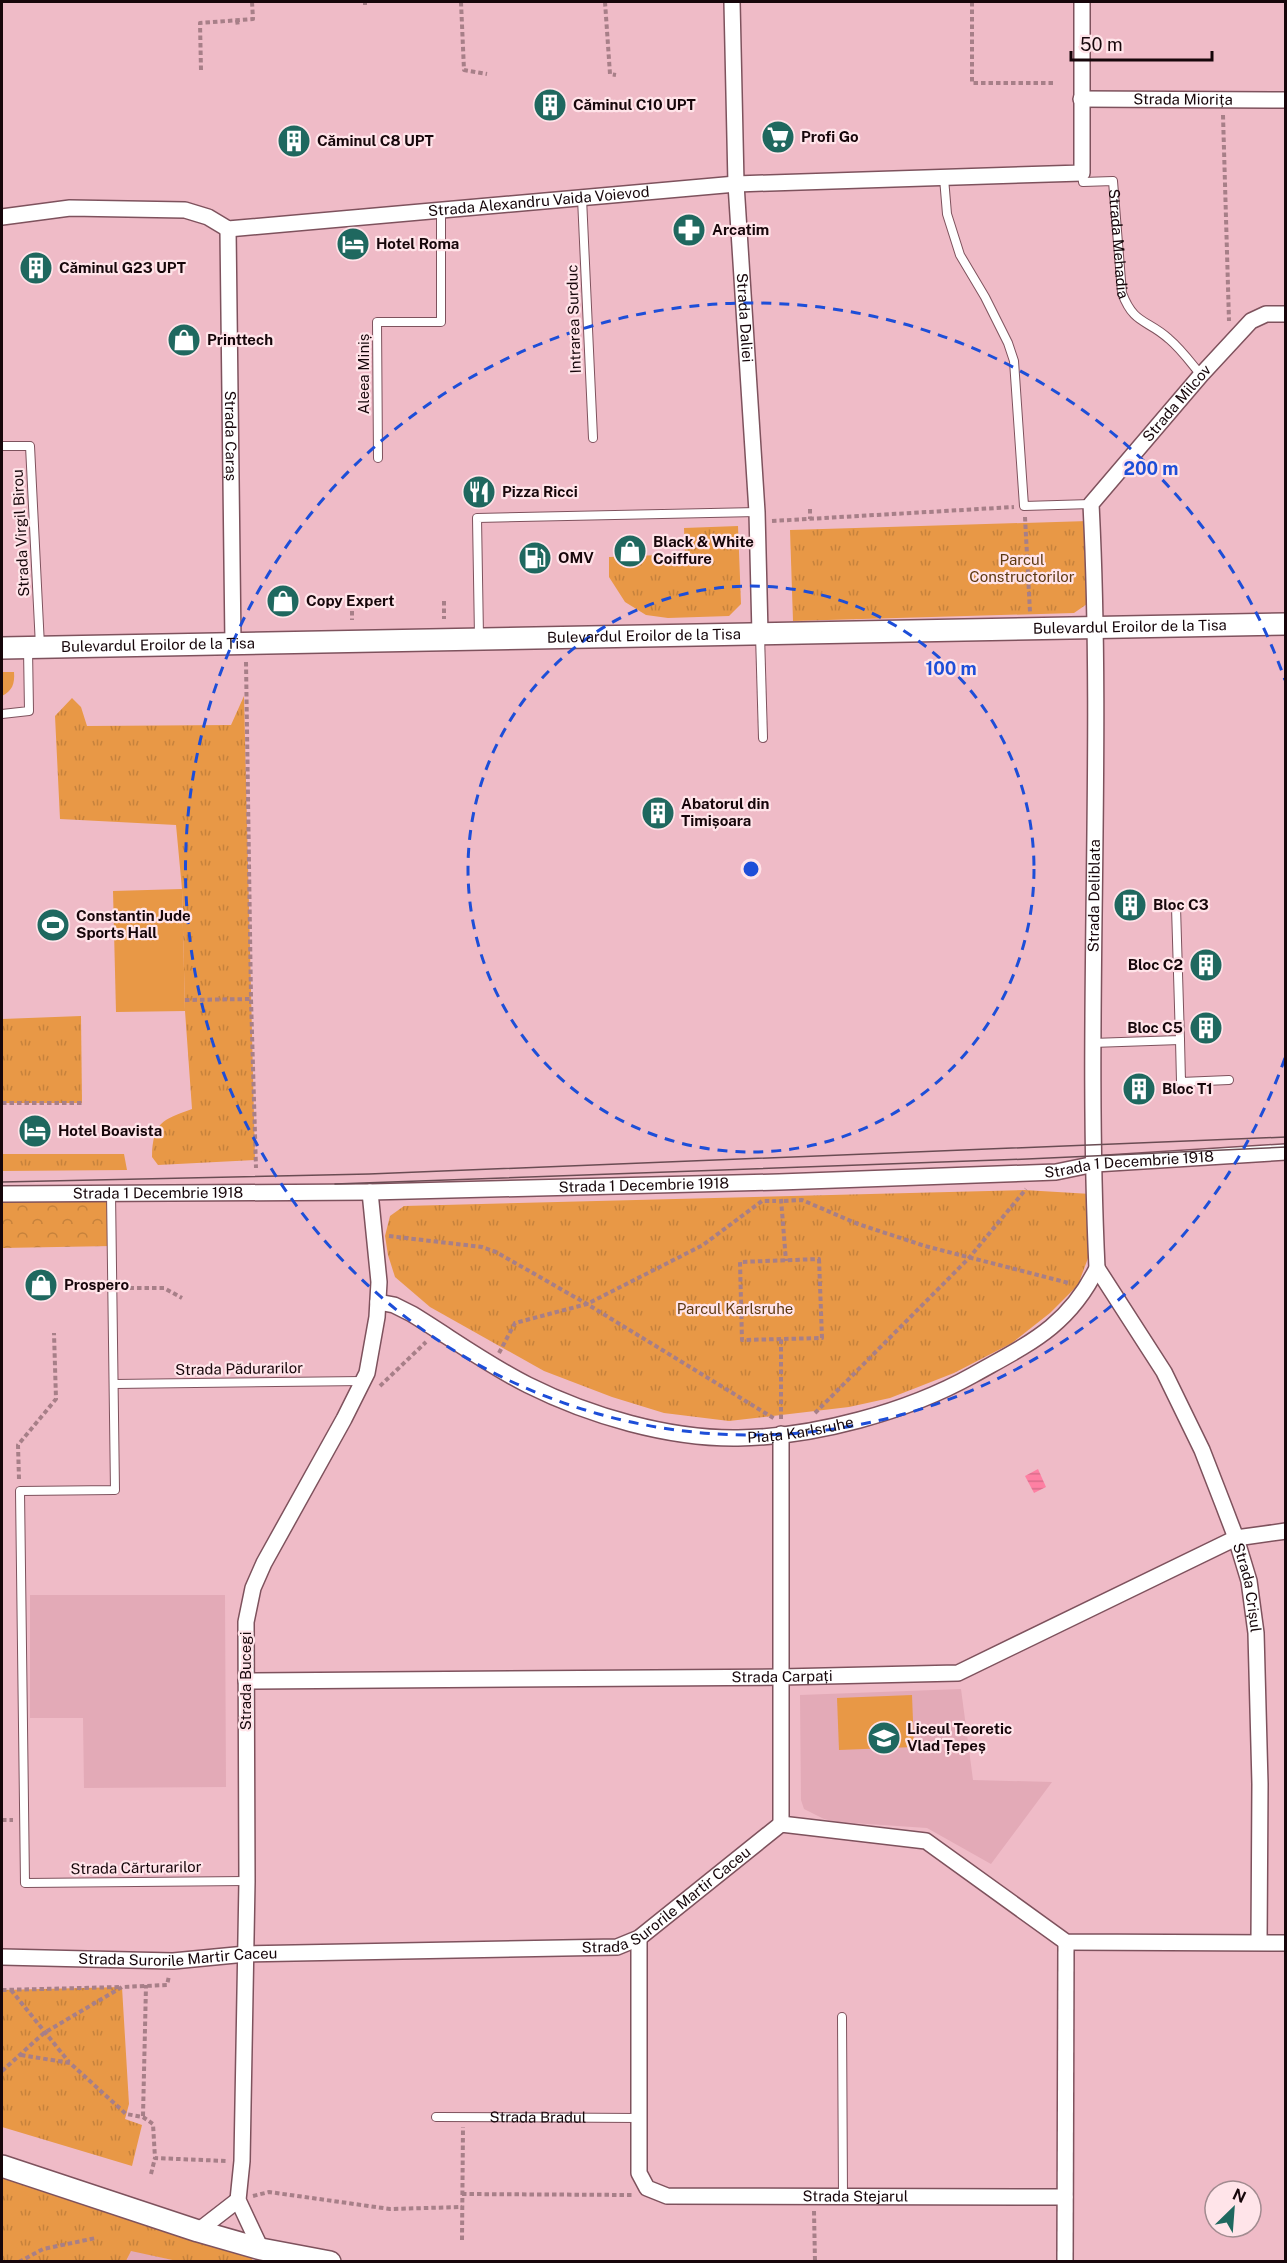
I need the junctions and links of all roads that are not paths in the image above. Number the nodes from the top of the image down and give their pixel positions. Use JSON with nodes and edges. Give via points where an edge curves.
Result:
{"nodes":[{"id":1,"x":732,"y":2,"type":"edge"},
{"id":2,"x":1082,"y":2,"type":"edge"},
{"id":3,"x":1081,"y":99,"type":"junction"},
{"id":4,"x":1286,"y":100,"type":"edge"},
{"id":5,"x":1082,"y":174,"type":"junction"},
{"id":6,"x":944,"y":178,"type":"junction"},
{"id":7,"x":736,"y":184,"type":"junction"},
{"id":8,"x":582,"y":198,"type":"junction"},
{"id":9,"x":441,"y":210,"type":"junction"},
{"id":10,"x":2,"y":217,"type":"edge"},
{"id":11,"x":228,"y":229,"type":"junction"},
{"id":12,"x":1286,"y":314,"type":"edge"},
{"id":13,"x":1201,"y":375,"type":"junction"},
{"id":14,"x":592,"y":438,"type":"dead end"},
{"id":15,"x":2,"y":446,"type":"edge"},
{"id":16,"x":378,"y":458,"type":"dead end"},
{"id":17,"x":1091,"y":504,"type":"junction"},
{"id":18,"x":763,"y":517,"type":"junction"},
{"id":19,"x":1286,"y":624,"type":"edge"},
{"id":20,"x":1096,"y":627,"type":"junction"},
{"id":21,"x":760,"y":634,"type":"junction"},
{"id":22,"x":479,"y":639,"type":"junction"},
{"id":23,"x":239,"y":644,"type":"junction"},
{"id":24,"x":34,"y":647,"type":"junction"},
{"id":25,"x":2,"y":648,"type":"edge"},
{"id":26,"x":2,"y":714,"type":"edge"},
{"id":27,"x":763,"y":738,"type":"dead end"},
{"id":28,"x":1176,"y":907,"type":"dead end"},
{"id":29,"x":1180,"y":1040,"type":"junction"},
{"id":30,"x":1092,"y":1043,"type":"junction"},
{"id":31,"x":1229,"y":1080,"type":"dead end"},
{"id":32,"x":1286,"y":1152,"type":"edge"},
{"id":33,"x":1095,"y":1164,"type":"junction"},
{"id":34,"x":369,"y":1192,"type":"junction"},
{"id":35,"x":111,"y":1193,"type":"junction"},
{"id":36,"x":2,"y":1194,"type":"edge"},
{"id":37,"x":1097,"y":1268,"type":"junction"},
{"id":38,"x":378,"y":1302,"type":"junction"},
{"id":39,"x":364,"y":1381,"type":"junction"},
{"id":40,"x":114,"y":1384,"type":"junction"},
{"id":41,"x":781,"y":1428,"type":"junction"},
{"id":42,"x":1286,"y":1531,"type":"edge"},
{"id":43,"x":1236,"y":1538,"type":"junction"},
{"id":44,"x":781,"y":1677,"type":"junction"},
{"id":45,"x":246,"y":1681,"type":"junction"},
{"id":46,"x":781,"y":1824,"type":"junction"},
{"id":47,"x":247,"y":1881,"type":"junction"},
{"id":48,"x":639,"y":1938,"type":"junction"},
{"id":49,"x":1066,"y":1942,"type":"junction"},
{"id":50,"x":1259,"y":1942,"type":"junction"},
{"id":51,"x":1286,"y":1943,"type":"edge"},
{"id":52,"x":246,"y":1954,"type":"junction"},
{"id":53,"x":2,"y":1957,"type":"edge"},
{"id":54,"x":842,"y":2017,"type":"dead end"},
{"id":55,"x":436,"y":2117,"type":"dead end"},
{"id":56,"x":639,"y":2118,"type":"junction"},
{"id":57,"x":2,"y":2166,"type":"edge"},
{"id":58,"x":843,"y":2196,"type":"junction"},
{"id":59,"x":1065,"y":2197,"type":"junction"},
{"id":60,"x":237,"y":2200,"type":"junction"},
{"id":61,"x":198,"y":2231,"type":"junction"},
{"id":62,"x":261,"y":2249,"type":"junction"},
{"id":63,"x":330,"y":2262,"type":"edge"},
{"id":64,"x":1065,"y":2262,"type":"edge"}],
"edges":[{"from":1,"to":7,"type":"street","name":"Strada Daliei"},
{"from":2,"to":3,"type":"street"},
{"from":3,"to":4,"type":"street","name":"Strada Miorița"},
{"from":3,"to":5,"type":"street"},
{"from":5,"to":6,"type":"street","name":"Strada Alexandru Vaida Voievod"},
{"from":5,"to":13,"type":"lane","name":"Strada Mehadia","via":[[1083,182],[1113,181],[1122,293],[1128,309],[1169,338]]},
{"from":6,"to":7,"type":"street","name":"Strada Alexandru Vaida Voievod"},
{"from":6,"to":17,"type":"lane","via":[[947,214],[960,255],[990,306],[1014,361],[1024,506]]},
{"from":7,"to":8,"type":"street","name":"Strada Alexandru Vaida Voievod"},
{"from":7,"to":18,"type":"street","name":"Strada Daliei"},
{"from":8,"to":9,"type":"street","name":"Strada Alexandru Vaida Voievod"},
{"from":8,"to":14,"type":"lane","name":"Intrarea Surduc"},
{"from":9,"to":11,"type":"street","name":"Strada Alexandru Vaida Voievod"},
{"from":9,"to":16,"type":"lane","name":"Aleea Miniș","via":[[441,322],[377,322]]},
{"from":10,"to":11,"type":"street","via":[[70,208],[185,210]]},
{"from":11,"to":23,"type":"street","name":"Strada Caraș"},
{"from":12,"to":13,"type":"street","name":"Strada Milcov","via":[[1266,314],[1251,321]]},
{"from":13,"to":17,"type":"street","name":"Strada Milcov"},
{"from":15,"to":24,"type":"lane","name":"Strada Virgil Birou","via":[[30,446]]},
{"from":17,"to":20,"type":"street"},
{"from":18,"to":21,"type":"street","name":"Strada Daliei"},
{"from":18,"to":22,"type":"lane","via":[[477,518]]},
{"from":19,"to":20,"type":"street","name":"Bulevardul Eroilor de la Tisa"},
{"from":20,"to":21,"type":"street","name":"Bulevardul Eroilor de la Tisa"},
{"from":20,"to":30,"type":"street","name":"Strada Deliblata"},
{"from":21,"to":22,"type":"street","name":"Bulevardul Eroilor de la Tisa"},
{"from":21,"to":27,"type":"lane"},
{"from":22,"to":23,"type":"street","name":"Bulevardul Eroilor de la Tisa"},
{"from":23,"to":24,"type":"street","name":"Bulevardul Eroilor de la Tisa"},
{"from":24,"to":25,"type":"street","name":"Bulevardul Eroilor de la Tisa"},
{"from":24,"to":26,"type":"lane","via":[[29,711]]},
{"from":28,"to":29,"type":"lane"},
{"from":29,"to":30,"type":"lane"},
{"from":29,"to":31,"type":"lane","via":[[1182,1082]]},
{"from":30,"to":33,"type":"street","name":"Strada Deliblata"},
{"from":32,"to":33,"type":"street","name":"Strada 1 Decembrie 1918"},
{"from":33,"to":34,"type":"street","name":"Strada 1 Decembrie 1918","via":[[1056,1172]]},
{"from":33,"to":37,"type":"street","name":"Piața Karlsruhe"},
{"from":34,"to":35,"type":"street","name":"Strada 1 Decembrie 1918"},
{"from":34,"to":38,"type":"street","name":"Strada Bucegi","via":[[380,1282]]},
{"from":35,"to":36,"type":"street","name":"Strada 1 Decembrie 1918"},
{"from":35,"to":40,"type":"lane"},
{"from":37,"to":41,"type":"street","name":"Piața Karlsruhe","via":[[1076,1305],[1050,1329],[962,1381],[893,1410],[841,1424]]},
{"from":37,"to":43,"type":"street","name":"Strada Crișul","via":[[1164,1372],[1202,1450]]},
{"from":38,"to":39,"type":"street","name":"Strada Bucegi"},
{"from":38,"to":41,"type":"street","name":"Piața Karlsruhe","via":[[394,1305],[529,1385],[627,1422],[669,1432],[738,1438]]},
{"from":39,"to":40,"type":"lane","name":"Strada Pădurarilor"},
{"from":39,"to":45,"type":"street","name":"Strada Bucegi","via":[[253,1588],[246,1622]]},
{"from":40,"to":47,"type":"lane","name":"Strada Cărturarilor","via":[[115,1490],[20,1491],[25,1883]]},
{"from":41,"to":44,"type":"street"},
{"from":42,"to":43,"type":"street","name":"Strada Carpați"},
{"from":43,"to":44,"type":"street","name":"Strada Carpați","via":[[958,1673]]},
{"from":43,"to":50,"type":"street","name":"Strada Crișul","via":[[1249,1581],[1256,1633]]},
{"from":44,"to":45,"type":"street","name":"Strada Carpați"},
{"from":44,"to":46,"type":"street"},
{"from":45,"to":47,"type":"street","name":"Strada Bucegi"},
{"from":46,"to":48,"type":"street","name":"Strada Surorile Martir Caceu"},
{"from":46,"to":49,"type":"street","via":[[926,1841]]},
{"from":47,"to":52,"type":"street","name":"Strada Bucegi"},
{"from":48,"to":52,"type":"street","name":"Strada Surorile Martir Caceu","via":[[617,1947]]},
{"from":48,"to":56,"type":"street"},
{"from":49,"to":50,"type":"street"},
{"from":49,"to":59,"type":"street"},
{"from":50,"to":51,"type":"street"},
{"from":52,"to":53,"type":"street","name":"Strada Surorile Martir Caceu","via":[[173,1961]]},
{"from":52,"to":60,"type":"street","name":"Strada Bucegi","via":[[242,2162]]},
{"from":54,"to":58,"type":"lane"},
{"from":55,"to":56,"type":"lane","name":"Strada Bradul"},
{"from":56,"to":58,"type":"street","name":"Strada Stejarul","via":[[639,2173],[648,2188],[667,2196]]},
{"from":57,"to":61,"type":"street"},
{"from":58,"to":59,"type":"street","name":"Strada Stejarul"},
{"from":59,"to":64,"type":"street"},
{"from":60,"to":61,"type":"street"},
{"from":60,"to":62,"type":"street"},
{"from":61,"to":62,"type":"street"},
{"from":62,"to":63,"type":"street"}]}
